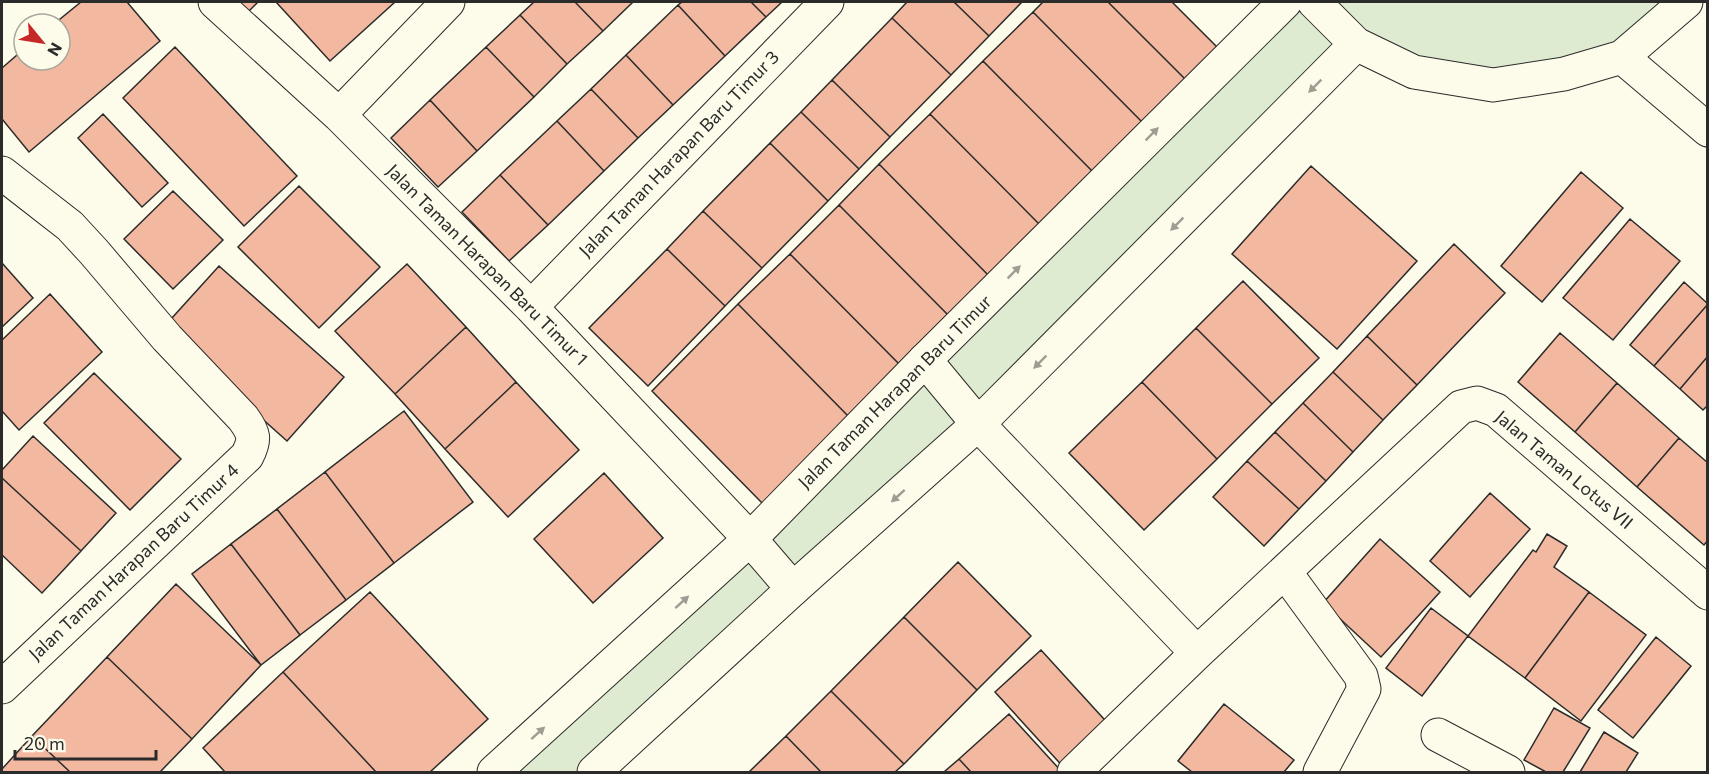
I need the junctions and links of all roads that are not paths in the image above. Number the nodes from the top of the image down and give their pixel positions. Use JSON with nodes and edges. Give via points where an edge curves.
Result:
{"nodes":[{"id":1,"x":215,"y":2,"type":"edge"},
{"id":2,"x":448,"y":2,"type":"edge"},
{"id":3,"x":827,"y":2,"type":"edge"},
{"id":4,"x":1285,"y":2,"type":"edge"},
{"id":5,"x":1314,"y":2,"type":"edge"},
{"id":6,"x":1686,"y":2,"type":"edge"},
{"id":7,"x":1356,"y":44,"type":"junction"},
{"id":8,"x":1622,"y":57,"type":"junction"},
{"id":9,"x":339,"y":115,"type":"junction"},
{"id":10,"x":1707,"y":130,"type":"edge"},
{"id":11,"x":2,"y":173,"type":"edge"},
{"id":12,"x":531,"y":307,"type":"junction"},
{"id":13,"x":925,"y":360,"type":"junction"},
{"id":14,"x":978,"y":424,"type":"junction"},
{"id":15,"x":750,"y":538,"type":"junction"},
{"id":16,"x":1285,"y":572,"type":"junction"},
{"id":17,"x":793,"y":589,"type":"junction"},
{"id":18,"x":1707,"y":593,"type":"edge"},
{"id":19,"x":1197,"y":653,"type":"junction"},
{"id":20,"x":2,"y":687,"type":"edge"},
{"id":21,"x":1438,"y":735,"type":"dead end"},
{"id":22,"x":494,"y":772,"type":"edge"},
{"id":23,"x":594,"y":772,"type":"edge"},
{"id":24,"x":1074,"y":772,"type":"edge"},
{"id":25,"x":1320,"y":772,"type":"edge"},
{"id":26,"x":1508,"y":772,"type":"edge"}],
"edges":[{"from":1,"to":9,"type":"street","name":"Jalan Taman Harapan Baru Timur 1"},
{"from":2,"to":9,"type":"street"},
{"from":3,"to":12,"type":"street","name":"Jalan Taman Harapan Baru Timur 3"},
{"from":13,"to":4,"type":"street","name":"Jalan Taman Harapan Baru Timur","one_way":true},
{"from":5,"to":7,"type":"street"},
{"from":6,"to":8,"type":"street"},
{"from":7,"to":8,"type":"street","via":[[1414,72],[1493,85],[1564,74]]},
{"from":7,"to":14,"type":"street","one_way":true},
{"from":8,"to":10,"type":"street"},
{"from":9,"to":12,"type":"street","name":"Jalan Taman Harapan Baru Timur 1"},
{"from":11,"to":20,"type":"street","name":"Jalan Taman Harapan Baru Timur 4","via":[[70,226],[253,431],[247,456]]},
{"from":12,"to":15,"type":"street","name":"Jalan Taman Harapan Baru Timur 1"},
{"from":13,"to":14,"type":"street"},
{"from":13,"to":15,"type":"street","name":"Jalan Taman Harapan Baru Timur"},
{"from":14,"to":17,"type":"street","one_way":true},
{"from":14,"to":19,"type":"street"},
{"from":15,"to":17,"type":"street","name":"Jalan Taman Harapan Baru Timur 1"},
{"from":22,"to":15,"type":"street","name":"Jalan Taman Harapan Baru Timur","one_way":true},
{"from":16,"to":18,"type":"street","name":"Jalan Taman Lotus VII","via":[[1461,407],[1478,403],[1496,410]]},
{"from":16,"to":19,"type":"street","name":"Jalan Taman Lotus VII"},
{"from":16,"to":25,"type":"street","via":[[1361,676],[1364,689]]},
{"from":17,"to":23,"type":"street"},
{"from":19,"to":24,"type":"street","name":"Jalan Taman Lotus VII"},
{"from":21,"to":26,"type":"street"}]}
